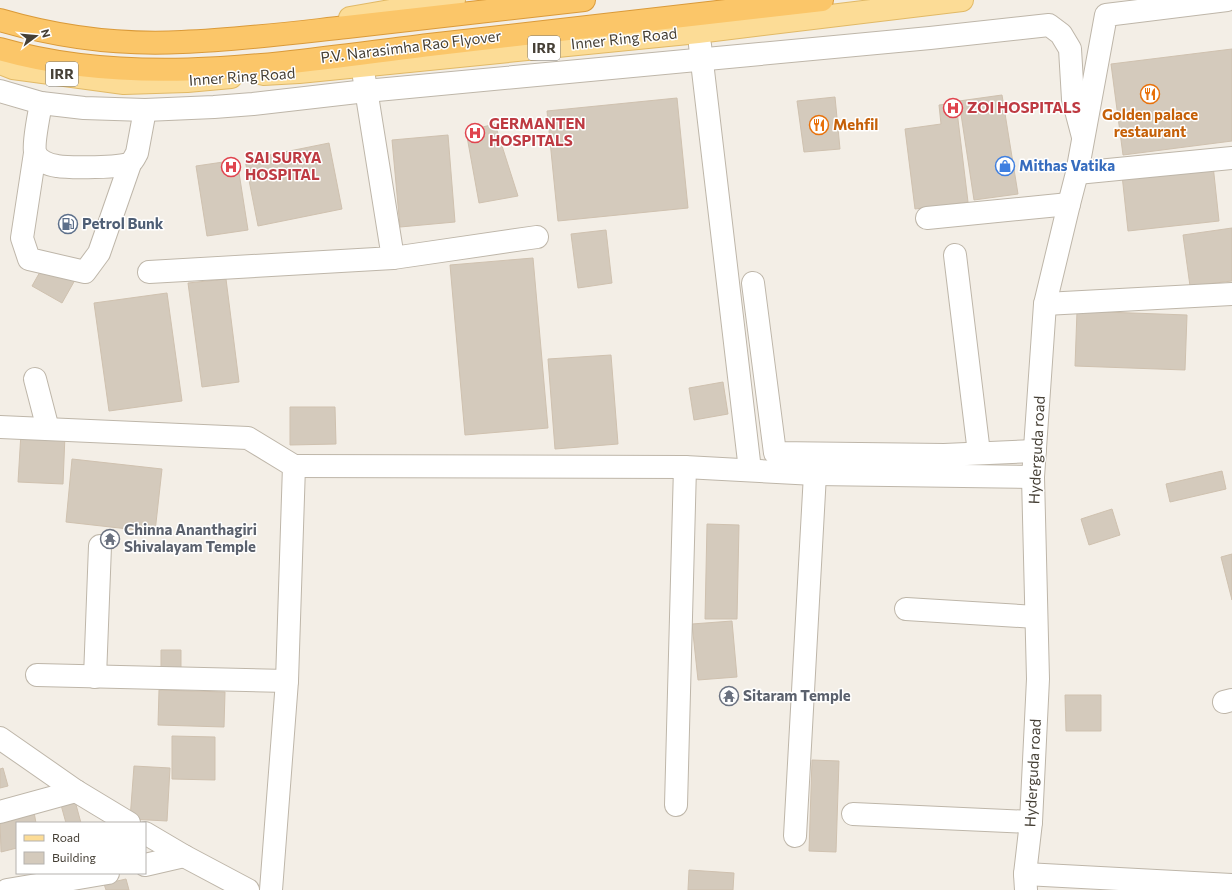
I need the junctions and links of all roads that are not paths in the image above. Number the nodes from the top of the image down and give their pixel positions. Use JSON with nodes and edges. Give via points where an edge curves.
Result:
{"nodes":[{"id":1,"x":454,"y":0,"type":"edge"},
{"id":2,"x":584,"y":0,"type":"edge"},
{"id":3,"x":822,"y":0,"type":"edge"},
{"id":4,"x":962,"y":0,"type":"edge"},
{"id":5,"x":1227,"y":0,"type":"edge"},
{"id":6,"x":427,"y":2,"type":"edge"},
{"id":7,"x":0,"y":14,"type":"edge"},
{"id":8,"x":0,"y":20,"type":"edge"},
{"id":9,"x":698,"y":32,"type":"junction"},
{"id":10,"x":0,"y":48,"type":"edge"},
{"id":11,"x":702,"y":58,"type":"junction"},
{"id":12,"x":0,"y":63,"type":"edge"},
{"id":13,"x":363,"y":66,"type":"junction"},
{"id":14,"x":0,"y":91,"type":"edge"},
{"id":15,"x":366,"y":91,"type":"junction"},
{"id":16,"x":41,"y":103,"type":"junction"},
{"id":17,"x":145,"y":110,"type":"junction"},
{"id":18,"x":1083,"y":137,"type":"junction"},
{"id":19,"x":35,"y":153,"type":"junction"},
{"id":20,"x":1232,"y":158,"type":"edge"},
{"id":21,"x":130,"y":164,"type":"junction"},
{"id":22,"x":1077,"y":173,"type":"junction"},
{"id":23,"x":1069,"y":204,"type":"junction"},
{"id":24,"x":927,"y":218,"type":"dead end"},
{"id":25,"x":537,"y":237,"type":"dead end"},
{"id":26,"x":955,"y":255,"type":"dead end"},
{"id":27,"x":393,"y":258,"type":"junction"},
{"id":28,"x":149,"y":272,"type":"dead end"},
{"id":29,"x":753,"y":283,"type":"dead end"},
{"id":30,"x":1232,"y":294,"type":"edge"},
{"id":31,"x":1045,"y":304,"type":"junction"},
{"id":32,"x":35,"y":379,"type":"dead end"},
{"id":33,"x":0,"y":427,"type":"edge"},
{"id":34,"x":48,"y":429,"type":"junction"},
{"id":35,"x":1035,"y":451,"type":"junction"},
{"id":36,"x":979,"y":453,"type":"junction"},
{"id":37,"x":294,"y":466,"type":"junction"},
{"id":38,"x":686,"y":467,"type":"junction"},
{"id":39,"x":750,"y":470,"type":"junction"},
{"id":40,"x":816,"y":474,"type":"junction"},
{"id":41,"x":1033,"y":477,"type":"junction"},
{"id":42,"x":100,"y":546,"type":"dead end"},
{"id":43,"x":906,"y":609,"type":"dead end"},
{"id":44,"x":1036,"y":617,"type":"junction"},
{"id":45,"x":37,"y":675,"type":"dead end"},
{"id":46,"x":95,"y":677,"type":"junction"},
{"id":47,"x":287,"y":681,"type":"junction"},
{"id":48,"x":0,"y":738,"type":"edge"},
{"id":49,"x":76,"y":791,"type":"junction"},
{"id":50,"x":676,"y":805,"type":"dead end"},
{"id":51,"x":0,"y":812,"type":"edge"},
{"id":52,"x":853,"y":814,"type":"dead end"},
{"id":53,"x":127,"y":822,"type":"edge"},
{"id":54,"x":1031,"y":822,"type":"junction"},
{"id":55,"x":146,"y":834,"type":"edge"},
{"id":56,"x":795,"y":836,"type":"dead end"},
{"id":57,"x":184,"y":856,"type":"junction"},
{"id":58,"x":146,"y":865,"type":"edge"},
{"id":59,"x":100,"y":880,"type":"edge"},
{"id":60,"x":1026,"y":882,"type":"edge"},
{"id":61,"x":1232,"y":885,"type":"edge"},
{"id":62,"x":7,"y":890,"type":"edge"},
{"id":63,"x":248,"y":890,"type":"edge"},
{"id":64,"x":271,"y":890,"type":"edge"}],
"edges":[{"from":1,"to":6,"type":"main road"},
{"from":2,"to":8,"type":"highway","name":"P.V. Narasimha Rao Flyover","via":[[267,35],[180,42],[74,36]]},
{"from":3,"to":10,"type":"highway","name":"P.V. Narasimha Rao Flyover","via":[[293,61],[188,69],[125,69],[78,64]]},
{"from":4,"to":9,"type":"main road","name":"Inner Ring Road","number":"IRR"},
{"from":5,"to":18,"type":"street","name":"Hyderguda road","via":[[1106,16]]},
{"from":6,"to":7,"type":"main road","via":[[290,28],[180,37],[127,36],[76,31]]},
{"from":9,"to":11,"type":"street"},
{"from":9,"to":13,"type":"main road","name":"Inner Ring Road","number":"IRR"},
{"from":11,"to":15,"type":"street"},
{"from":11,"to":18,"type":"street","via":[[1049,25],[1061,34],[1070,49],[1073,98]]},
{"from":11,"to":39,"type":"street"},
{"from":12,"to":13,"type":"main road","name":"Inner Ring Road","number":"IRR","via":[[13,68],[124,83],[187,81]]},
{"from":13,"to":15,"type":"street"},
{"from":14,"to":16,"type":"street"},
{"from":15,"to":17,"type":"street","via":[[253,104]]},
{"from":15,"to":27,"type":"street"},
{"from":16,"to":17,"type":"street","via":[[84,108]]},
{"from":16,"to":19,"type":"street"},
{"from":17,"to":21,"type":"street","via":[[137,152]]},
{"from":18,"to":22,"type":"street","name":"Hyderguda road"},
{"from":19,"to":21,"type":"street","via":[[40,160],[57,166],[115,167]]},
{"from":19,"to":21,"type":"street","via":[[22,238],[30,259],[86,272],[99,253]]},
{"from":20,"to":22,"type":"street"},
{"from":22,"to":23,"type":"street","name":"Hyderguda road"},
{"from":23,"to":24,"type":"street"},
{"from":23,"to":31,"type":"street","name":"Hyderguda road"},
{"from":25,"to":27,"type":"street"},
{"from":26,"to":36,"type":"street"},
{"from":27,"to":28,"type":"street"},
{"from":29,"to":36,"type":"street","via":[[776,453]]},
{"from":30,"to":31,"type":"street"},
{"from":31,"to":35,"type":"street","name":"Hyderguda road"},
{"from":32,"to":34,"type":"street"},
{"from":33,"to":34,"type":"street"},
{"from":34,"to":37,"type":"street","via":[[248,438]]},
{"from":35,"to":36,"type":"street"},
{"from":35,"to":41,"type":"street","name":"Hyderguda road"},
{"from":37,"to":38,"type":"street"},
{"from":37,"to":47,"type":"street"},
{"from":38,"to":39,"type":"street"},
{"from":38,"to":50,"type":"street"},
{"from":39,"to":40,"type":"street"},
{"from":40,"to":41,"type":"street"},
{"from":40,"to":56,"type":"street"},
{"from":41,"to":44,"type":"street","name":"Hyderguda road"},
{"from":42,"to":46,"type":"street"},
{"from":43,"to":44,"type":"street"},
{"from":44,"to":54,"type":"street","name":"Hyderguda road","via":[[1038,679]]},
{"from":45,"to":46,"type":"street"},
{"from":46,"to":47,"type":"street"},
{"from":47,"to":64,"type":"street"},
{"from":48,"to":49,"type":"street"},
{"from":49,"to":51,"type":"street"},
{"from":49,"to":53,"type":"street"},
{"from":52,"to":54,"type":"street"},
{"from":54,"to":60,"type":"street","name":"Hyderguda road"},
{"from":55,"to":57,"type":"street"},
{"from":57,"to":58,"type":"street"},
{"from":57,"to":63,"type":"street"},
{"from":59,"to":62,"type":"street"},
{"from":60,"to":61,"type":"street"}]}
